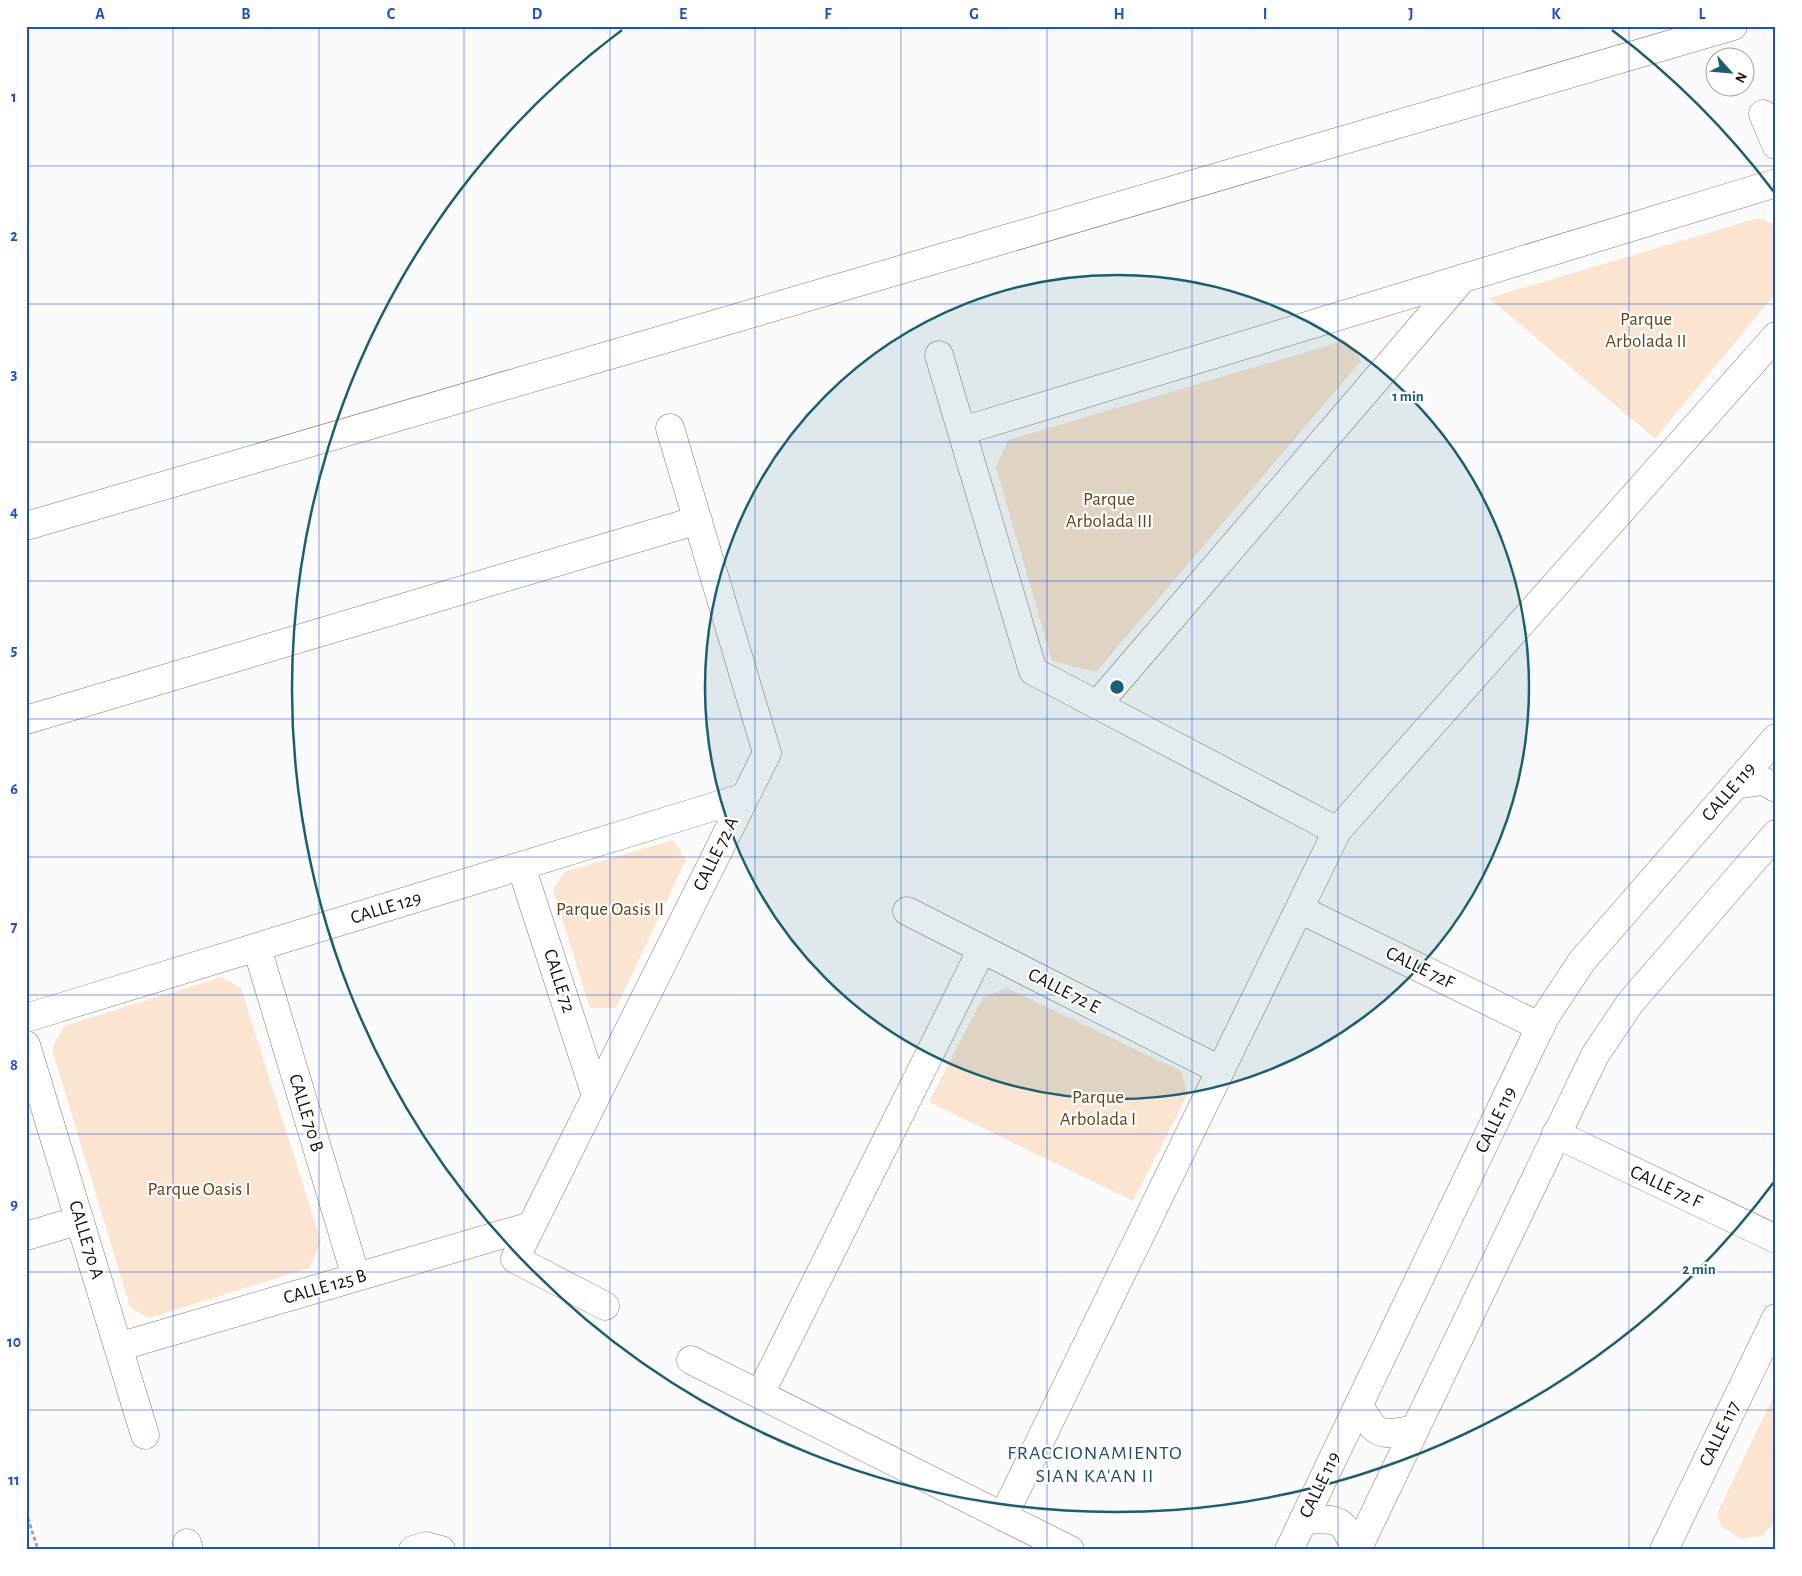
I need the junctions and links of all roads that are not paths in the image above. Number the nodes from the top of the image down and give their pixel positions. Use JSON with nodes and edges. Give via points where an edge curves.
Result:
{"nodes":[{"id":1,"x":1733,"y":26,"type":"edge"},
{"id":2,"x":1763,"y":114,"type":"dead end"},
{"id":3,"x":1776,"y":145,"type":"edge"},
{"id":4,"x":1776,"y":183,"type":"edge"},
{"id":5,"x":1463,"y":278,"type":"junction"},
{"id":6,"x":1776,"y":336,"type":"edge"},
{"id":7,"x":940,"y":354,"type":"dead end"},
{"id":8,"x":670,"y":428,"type":"dead end"},
{"id":9,"x":962,"y":431,"type":"junction"},
{"id":10,"x":698,"y":520,"type":"junction"},
{"id":11,"x":26,"y":526,"type":"edge"},
{"id":12,"x":1097,"y":705,"type":"junction"},
{"id":13,"x":26,"y":720,"type":"edge"},
{"id":14,"x":1776,"y":738,"type":"edge"},
{"id":15,"x":1735,"y":784,"type":"junction"},
{"id":16,"x":1776,"y":788,"type":"edge"},
{"id":17,"x":744,"y":797,"type":"junction"},
{"id":18,"x":1337,"y":831,"type":"junction"},
{"id":19,"x":1776,"y":834,"type":"edge"},
{"id":20,"x":522,"y":866,"type":"junction"},
{"id":21,"x":1299,"y":909,"type":"junction"},
{"id":22,"x":907,"y":911,"type":"dead end"},
{"id":23,"x":257,"y":948,"type":"junction"},
{"id":24,"x":982,"y":949,"type":"junction"},
{"id":25,"x":26,"y":1018,"type":"edge"},
{"id":26,"x":1541,"y":1027,"type":"junction"},
{"id":27,"x":26,"y":1045,"type":"edge"},
{"id":28,"x":1220,"y":1070,"type":"junction"},
{"id":29,"x":596,"y":1096,"type":"junction"},
{"id":30,"x":1556,"y":1134,"type":"junction"},
{"id":31,"x":80,"y":1220,"type":"junction"},
{"id":32,"x":532,"y":1226,"type":"junction"},
{"id":33,"x":26,"y":1236,"type":"edge"},
{"id":34,"x":1776,"y":1239,"type":"edge"},
{"id":35,"x":356,"y":1277,"type":"junction"},
{"id":36,"x":605,"y":1306,"type":"dead end"},
{"id":37,"x":1776,"y":1318,"type":"edge"},
{"id":38,"x":118,"y":1347,"type":"junction"},
{"id":39,"x":691,"y":1360,"type":"dead end"},
{"id":40,"x":760,"y":1394,"type":"junction"},
{"id":41,"x":1359,"y":1404,"type":"junction"},
{"id":42,"x":1415,"y":1430,"type":"junction"},
{"id":43,"x":146,"y":1435,"type":"dead end"},
{"id":44,"x":1003,"y":1516,"type":"junction"},
{"id":45,"x":1303,"y":1520,"type":"junction"},
{"id":46,"x":1672,"y":1547,"type":"edge"},
{"id":47,"x":413,"y":1550,"type":"edge"},
{"id":48,"x":440,"y":1550,"type":"edge"},
{"id":49,"x":1070,"y":1550,"type":"edge"},
{"id":50,"x":1289,"y":1550,"type":"edge"},
{"id":51,"x":1356,"y":1550,"type":"edge"}],
"edges":[{"from":1,"to":11,"type":"street"},
{"from":2,"to":3,"type":"street"},
{"from":4,"to":5,"type":"street"},
{"from":5,"to":9,"type":"street"},
{"from":5,"to":12,"type":"street"},
{"from":6,"to":18,"type":"street"},
{"from":7,"to":9,"type":"street"},
{"from":8,"to":10,"type":"street","name":"CALLE 72 A"},
{"from":9,"to":12,"type":"street","via":[[1033,670]]},
{"from":10,"to":13,"type":"street"},
{"from":10,"to":17,"type":"street","name":"CALLE 72 A","via":[[767,753]]},
{"from":12,"to":18,"type":"street"},
{"from":14,"to":15,"type":"street","name":"CALLE 119"},
{"from":15,"to":16,"type":"street","via":[[1763,781]]},
{"from":15,"to":26,"type":"street","name":"CALLE 119","via":[[1582,962]]},
{"from":17,"to":20,"type":"street","name":"CALLE 129"},
{"from":17,"to":29,"type":"street","name":"CALLE 72 A"},
{"from":18,"to":21,"type":"street"},
{"from":19,"to":30,"type":"street","via":[[1630,1003],[1594,1055]]},
{"from":20,"to":23,"type":"street","name":"CALLE 129"},
{"from":20,"to":29,"type":"street","name":"CALLE 72"},
{"from":21,"to":26,"type":"street","name":"CALLE 72F"},
{"from":21,"to":28,"type":"street"},
{"from":22,"to":24,"type":"street","name":"CALLE 72 E"},
{"from":23,"to":25,"type":"street","name":"CALLE 129"},
{"from":23,"to":35,"type":"street","name":"CALLE 70 B"},
{"from":24,"to":28,"type":"street","name":"CALLE 72 E"},
{"from":24,"to":40,"type":"street"},
{"from":26,"to":41,"type":"street","name":"CALLE 119"},
{"from":27,"to":31,"type":"street","name":"CALLE 70 A"},
{"from":28,"to":44,"type":"street"},
{"from":29,"to":32,"type":"street","name":"CALLE 72 A"},
{"from":30,"to":34,"type":"street","name":"CALLE 72 F"},
{"from":30,"to":42,"type":"street"},
{"from":31,"to":33,"type":"street"},
{"from":31,"to":38,"type":"street","name":"CALLE 70 A"},
{"from":32,"to":35,"type":"street","name":"CALLE 125 B"},
{"from":32,"to":36,"type":"street","name":"CALLE 72 A","via":[[515,1258]]},
{"from":35,"to":38,"type":"street","name":"CALLE 125 B"},
{"from":37,"to":46,"type":"street","name":"CALLE 117"},
{"from":38,"to":43,"type":"street","name":"CALLE 70 A"},
{"from":39,"to":40,"type":"street"},
{"from":40,"to":44,"type":"street"},
{"from":41,"to":42,"type":"street","via":[[1369,1424],[1378,1433],[1390,1435]]},
{"from":41,"to":45,"type":"street","name":"CALLE 119"},
{"from":42,"to":51,"type":"street"},
{"from":44,"to":49,"type":"street"},
{"from":45,"to":50,"type":"street","name":"CALLE 119"},
{"from":45,"to":51,"type":"street","via":[[1339,1522],[1347,1529]]},
{"from":47,"to":48,"type":"street","via":[[426,1546]]}]}
